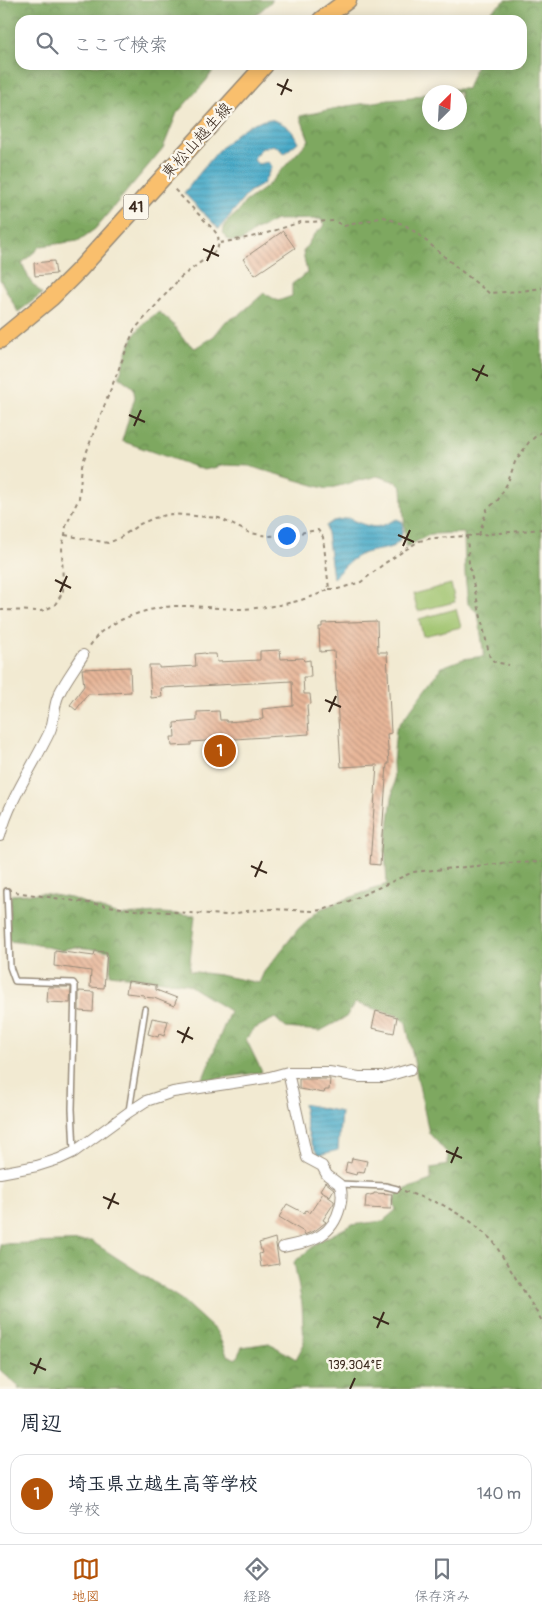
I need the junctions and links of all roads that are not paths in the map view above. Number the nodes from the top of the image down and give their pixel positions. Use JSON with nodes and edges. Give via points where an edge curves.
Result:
{"nodes":[{"id":1,"x":348,"y":0,"type":"edge"},
{"id":2,"x":328,"y":15,"type":"edge"},
{"id":3,"x":260,"y":70,"type":"edge"},
{"id":4,"x":0,"y":340,"type":"edge"},
{"id":5,"x":83,"y":655,"type":"road end"},
{"id":6,"x":0,"y":836,"type":"edge"},
{"id":7,"x":7,"y":891,"type":"road end"},
{"id":8,"x":144,"y":1009,"type":"dead end"},
{"id":9,"x":410,"y":1069,"type":"dead end"},
{"id":10,"x":288,"y":1072,"type":"junction"},
{"id":11,"x":129,"y":1112,"type":"junction"},
{"id":12,"x":74,"y":1152,"type":"junction"},
{"id":13,"x":0,"y":1173,"type":"edge"},
{"id":14,"x":339,"y":1184,"type":"junction"},
{"id":15,"x":397,"y":1189,"type":"road end"},
{"id":16,"x":283,"y":1246,"type":"dead end"}],
"edges":[{"from":1,"to":2,"type":"main road"},
{"from":3,"to":4,"type":"main road","name":"東松山越生線","number":"41","via":[[79,270]]},
{"from":5,"to":6,"type":"street","via":[[59,694],[50,731],[4,821]]},
{"from":7,"to":12,"type":"lane","via":[[10,967],[15,981],[73,983],[75,986]]},
{"from":8,"to":11,"type":"lane"},
{"from":9,"to":10,"type":"street","via":[[384,1077]]},
{"from":10,"to":11,"type":"street","via":[[173,1092],[146,1101]]},
{"from":10,"to":14,"type":"street","via":[[308,1158],[322,1166],[327,1176]]},
{"from":11,"to":12,"type":"street"},
{"from":12,"to":13,"type":"street","via":[[59,1160]]},
{"from":14,"to":15,"type":"lane"},
{"from":14,"to":16,"type":"street","via":[[342,1200],[328,1232],[306,1242]]}]}
